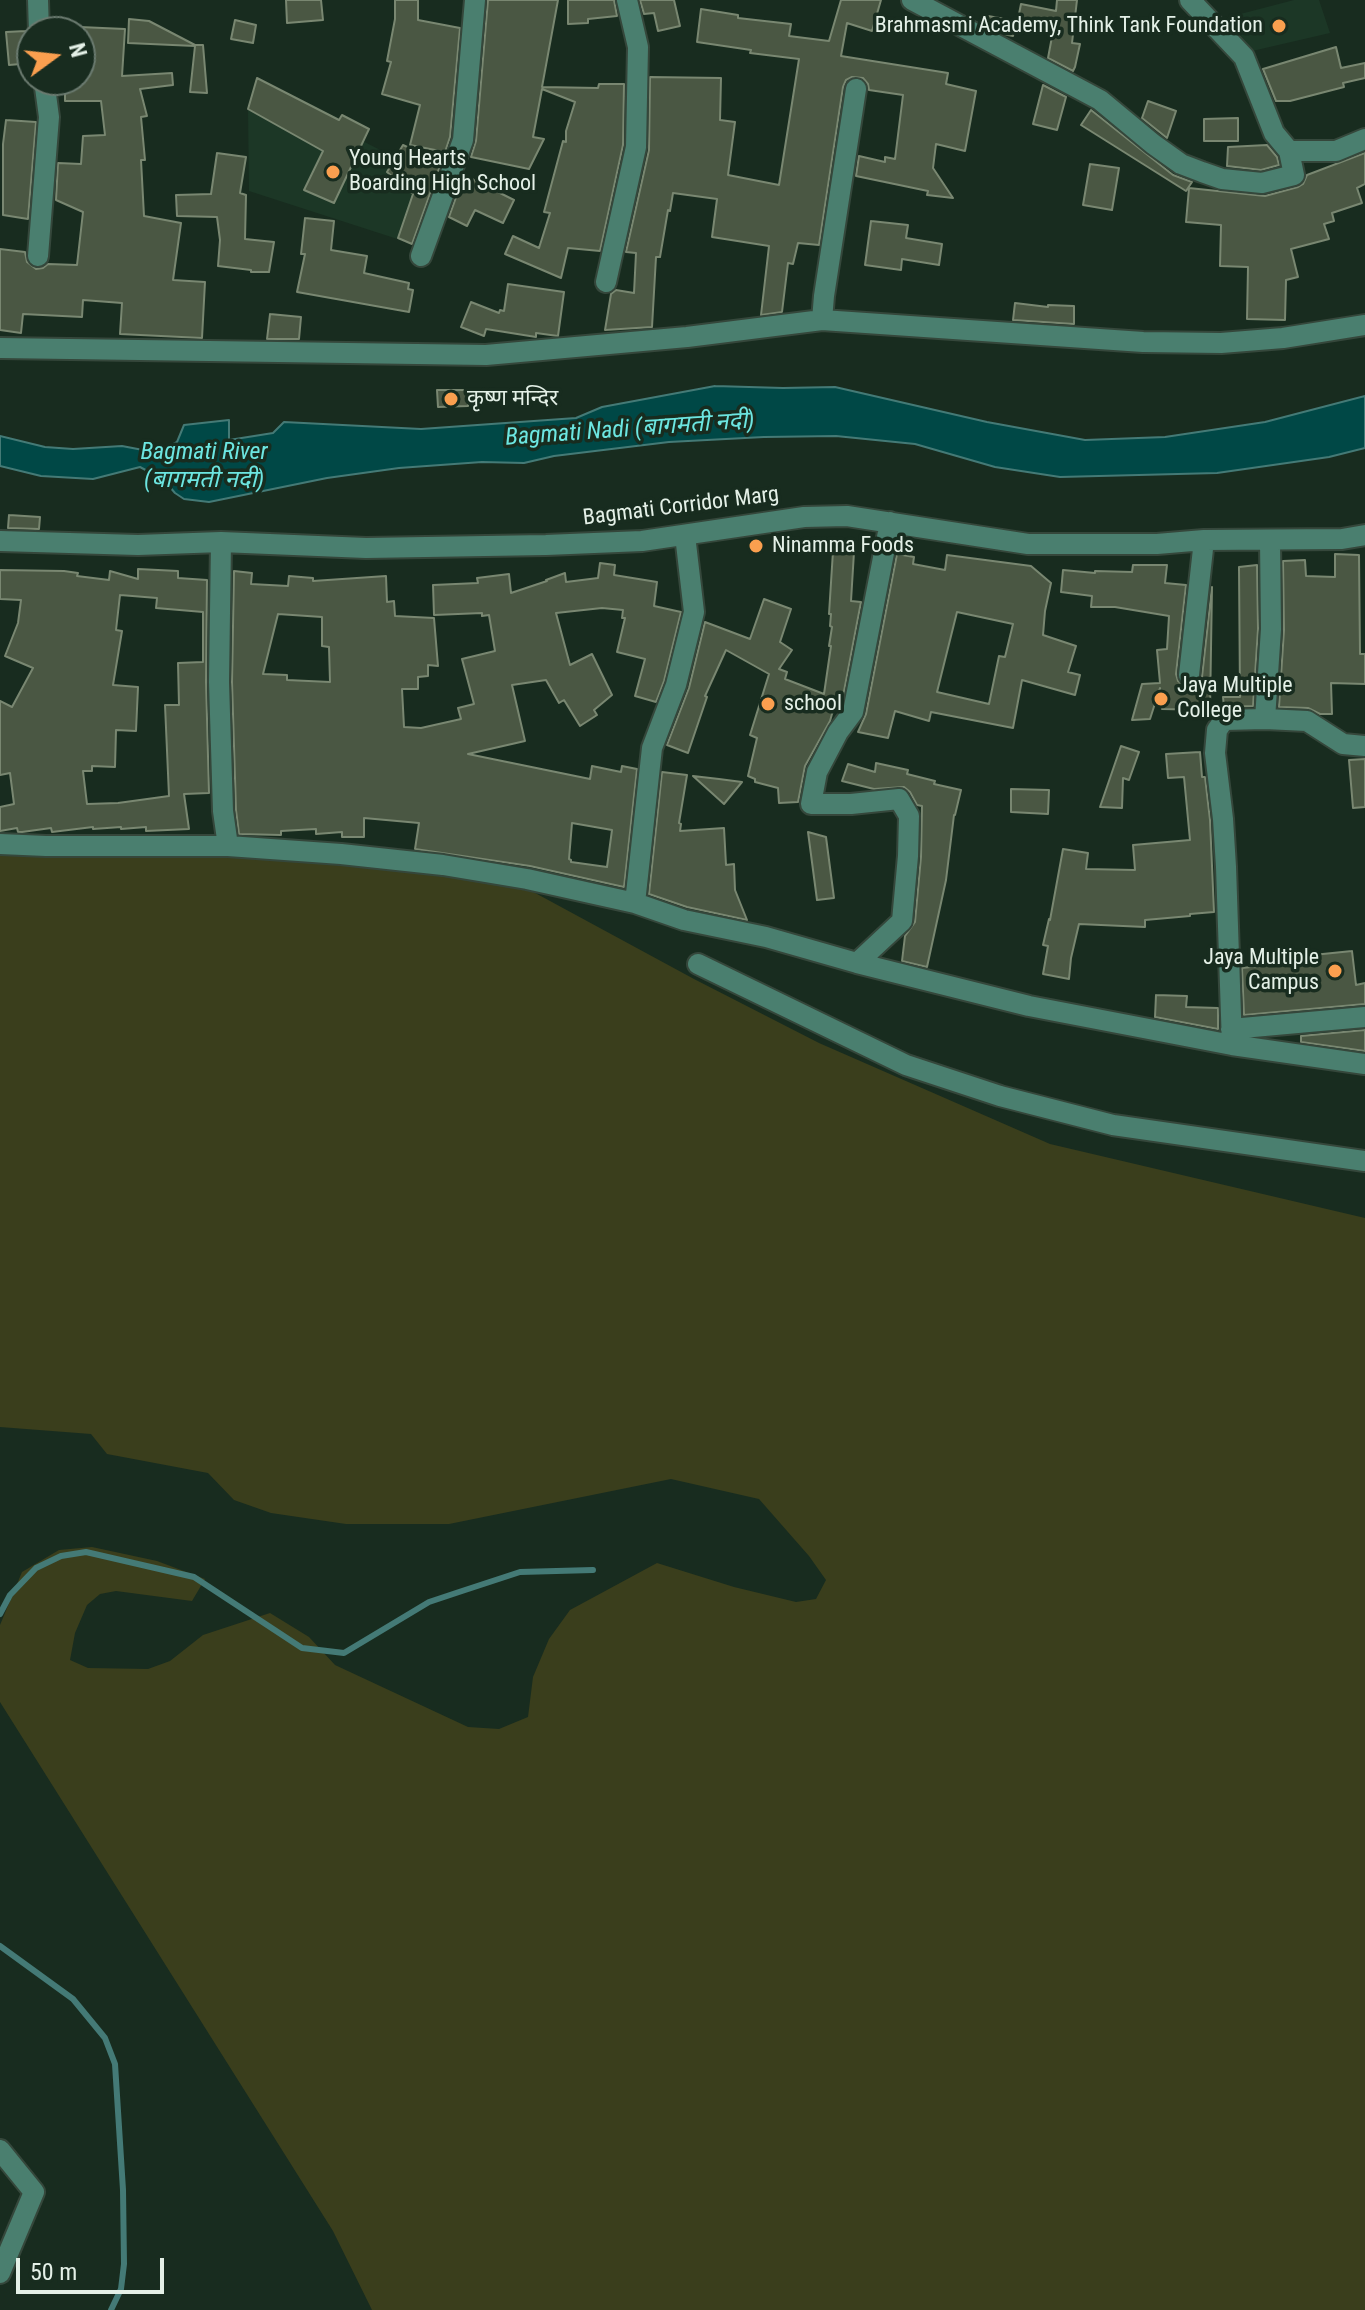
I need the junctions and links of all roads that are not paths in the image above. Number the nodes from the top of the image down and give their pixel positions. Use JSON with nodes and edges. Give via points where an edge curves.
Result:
{"nodes":[{"id":1,"x":475,"y":0,"type":"edge"},
{"id":2,"x":627,"y":0,"type":"edge"},
{"id":3,"x":912,"y":0,"type":"edge"},
{"id":4,"x":1190,"y":0,"type":"edge"},
{"id":5,"x":856,"y":89,"type":"dead end"},
{"id":6,"x":46,"y":96,"type":"edge"},
{"id":7,"x":1365,"y":139,"type":"edge"},
{"id":8,"x":1289,"y":151,"type":"junction"},
{"id":9,"x":38,"y":256,"type":"dead end"},
{"id":10,"x":421,"y":256,"type":"dead end"},
{"id":11,"x":606,"y":282,"type":"dead end"},
{"id":12,"x":822,"y":320,"type":"junction"},
{"id":13,"x":1365,"y":325,"type":"edge"},
{"id":14,"x":0,"y":348,"type":"edge"},
{"id":15,"x":890,"y":522,"type":"junction"},
{"id":16,"x":685,"y":535,"type":"junction"},
{"id":17,"x":1365,"y":535,"type":"edge"},
{"id":18,"x":1204,"y":540,"type":"junction"},
{"id":19,"x":1270,"y":540,"type":"junction"},
{"id":20,"x":0,"y":541,"type":"edge"},
{"id":21,"x":221,"y":542,"type":"junction"},
{"id":22,"x":1189,"y":675,"type":"dead end"},
{"id":23,"x":1265,"y":719,"type":"junction"},
{"id":24,"x":1365,"y":746,"type":"edge"},
{"id":25,"x":0,"y":844,"type":"edge"},
{"id":26,"x":228,"y":846,"type":"junction"},
{"id":27,"x":635,"y":903,"type":"junction"},
{"id":28,"x":857,"y":963,"type":"junction"},
{"id":29,"x":698,"y":964,"type":"dead end"},
{"id":30,"x":1365,"y":1017,"type":"edge"},
{"id":31,"x":1232,"y":1037,"type":"junction"},
{"id":32,"x":1365,"y":1064,"type":"edge"},
{"id":33,"x":1365,"y":1161,"type":"edge"},
{"id":34,"x":0,"y":2150,"type":"edge"},
{"id":35,"x":0,"y":2273,"type":"edge"}],
"edges":[{"from":1,"to":10,"type":"street","via":[[463,140]]},
{"from":2,"to":11,"type":"street","via":[[638,47],[636,147]]},
{"from":3,"to":8,"type":"street","via":[[1100,100],[1181,164],[1222,179],[1262,183],[1294,175]]},
{"from":4,"to":8,"type":"street","via":[[1244,57],[1274,133]]},
{"from":5,"to":12,"type":"street"},
{"from":6,"to":9,"type":"street"},
{"from":7,"to":8,"type":"street","via":[[1336,151]]},
{"from":12,"to":13,"type":"street","via":[[1079,339],[1221,343]]},
{"from":12,"to":14,"type":"street","via":[[486,355]]},
{"from":15,"to":16,"type":"street","name":"Bagmati Corridor Marg","via":[[804,517]]},
{"from":15,"to":18,"type":"street","name":"Bagmati Corridor Marg","via":[[1028,544]]},
{"from":15,"to":28,"type":"street","via":[[853,712],[817,772],[811,804],[899,799],[909,816],[902,921]]},
{"from":16,"to":21,"type":"street","name":"Bagmati Corridor Marg","via":[[546,545],[366,548]]},
{"from":16,"to":27,"type":"street","via":[[694,612],[676,685],[652,748]]},
{"from":17,"to":19,"type":"street","name":"Bagmati Corridor Marg"},
{"from":18,"to":19,"type":"street","name":"Bagmati Corridor Marg"},
{"from":18,"to":22,"type":"street"},
{"from":19,"to":23,"type":"street"},
{"from":20,"to":21,"type":"street","name":"Bagmati Corridor Marg"},
{"from":21,"to":26,"type":"street","via":[[219,682]]},
{"from":23,"to":24,"type":"street","via":[[1307,721],[1343,744]]},
{"from":23,"to":31,"type":"street","via":[[1224,720],[1217,730]]},
{"from":25,"to":26,"type":"street"},
{"from":26,"to":27,"type":"street","via":[[443,865]]},
{"from":27,"to":28,"type":"street"},
{"from":28,"to":31,"type":"street","via":[[1029,1006]]},
{"from":29,"to":33,"type":"street","via":[[906,1065],[1000,1096],[1113,1125]]},
{"from":30,"to":31,"type":"street"},
{"from":31,"to":32,"type":"street"},
{"from":34,"to":35,"type":"street","via":[[34,2192]]}]}
